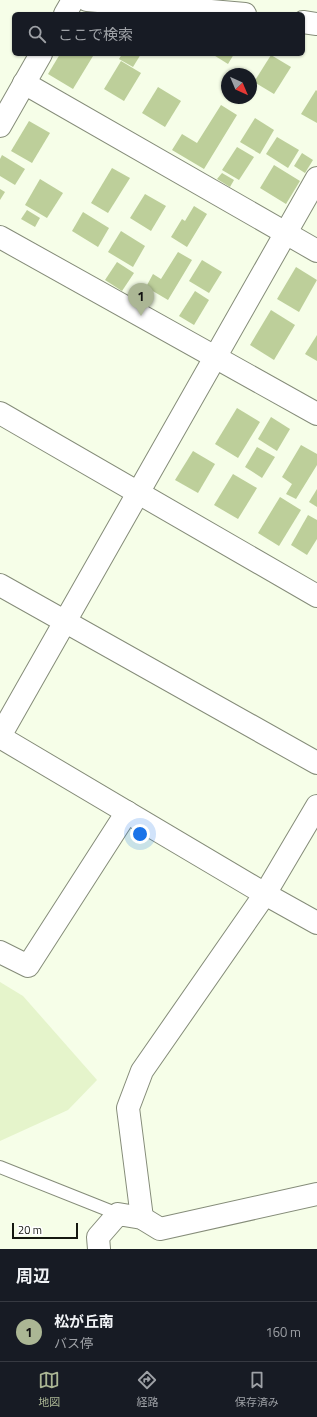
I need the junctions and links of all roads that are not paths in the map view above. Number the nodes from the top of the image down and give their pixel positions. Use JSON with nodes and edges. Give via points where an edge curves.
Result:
{"nodes":[{"id":1,"x":73,"y":0,"type":"edge"},
{"id":2,"x":87,"y":0,"type":"edge"},
{"id":3,"x":142,"y":2,"type":"edge"},
{"id":4,"x":66,"y":12,"type":"edge"},
{"id":5,"x":228,"y":12,"type":"edge"},
{"id":6,"x":305,"y":22,"type":"edge"},
{"id":7,"x":317,"y":24,"type":"edge"},
{"id":8,"x":41,"y":56,"type":"edge"},
{"id":9,"x":24,"y":84,"type":"junction"},
{"id":10,"x":0,"y":126,"type":"edge"},
{"id":11,"x":317,"y":178,"type":"edge"},
{"id":12,"x":286,"y":233,"type":"junction"},
{"id":13,"x":0,"y":237,"type":"edge"},
{"id":14,"x":317,"y":250,"type":"edge"},
{"id":15,"x":216,"y":358,"type":"junction"},
{"id":16,"x":0,"y":413,"type":"edge"},
{"id":17,"x":317,"y":414,"type":"edge"},
{"id":18,"x":139,"y":493,"type":"junction"},
{"id":19,"x":0,"y":585,"type":"edge"},
{"id":20,"x":317,"y":596,"type":"edge"},
{"id":21,"x":65,"y":622,"type":"junction"},
{"id":22,"x":0,"y":736,"type":"edge"},
{"id":23,"x":317,"y":763,"type":"edge"},
{"id":24,"x":317,"y":806,"type":"edge"},
{"id":25,"x":127,"y":812,"type":"junction"},
{"id":26,"x":265,"y":894,"type":"junction"},
{"id":27,"x":317,"y":923,"type":"edge"},
{"id":28,"x":0,"y":952,"type":"edge"},
{"id":29,"x":0,"y":1167,"type":"edge"},
{"id":30,"x":317,"y":1194,"type":"edge"},
{"id":31,"x":118,"y":1214,"type":"junction"},
{"id":32,"x":142,"y":1218,"type":"junction"},
{"id":33,"x":99,"y":1249,"type":"edge"}],
"edges":[{"from":1,"to":4,"type":"street"},
{"from":2,"to":3,"type":"street"},
{"from":3,"to":5,"type":"street"},
{"from":6,"to":7,"type":"street"},
{"from":8,"to":9,"type":"street"},
{"from":9,"to":10,"type":"street"},
{"from":9,"to":12,"type":"street"},
{"from":11,"to":12,"type":"street"},
{"from":12,"to":14,"type":"street"},
{"from":12,"to":15,"type":"street"},
{"from":13,"to":15,"type":"street"},
{"from":15,"to":17,"type":"street"},
{"from":15,"to":18,"type":"street"},
{"from":16,"to":18,"type":"street"},
{"from":18,"to":20,"type":"street"},
{"from":18,"to":21,"type":"street"},
{"from":19,"to":21,"type":"street"},
{"from":21,"to":22,"type":"street"},
{"from":21,"to":23,"type":"street"},
{"from":22,"to":25,"type":"street"},
{"from":24,"to":26,"type":"street"},
{"from":25,"to":26,"type":"street"},
{"from":25,"to":28,"type":"street","via":[[28,966]]},
{"from":26,"to":27,"type":"street"},
{"from":26,"to":32,"type":"street","via":[[142,1070],[128,1108]]},
{"from":29,"to":31,"type":"lane"},
{"from":30,"to":32,"type":"street","via":[[160,1229]]},
{"from":31,"to":32,"type":"street"},
{"from":31,"to":33,"type":"street","via":[[98,1237]]}]}
